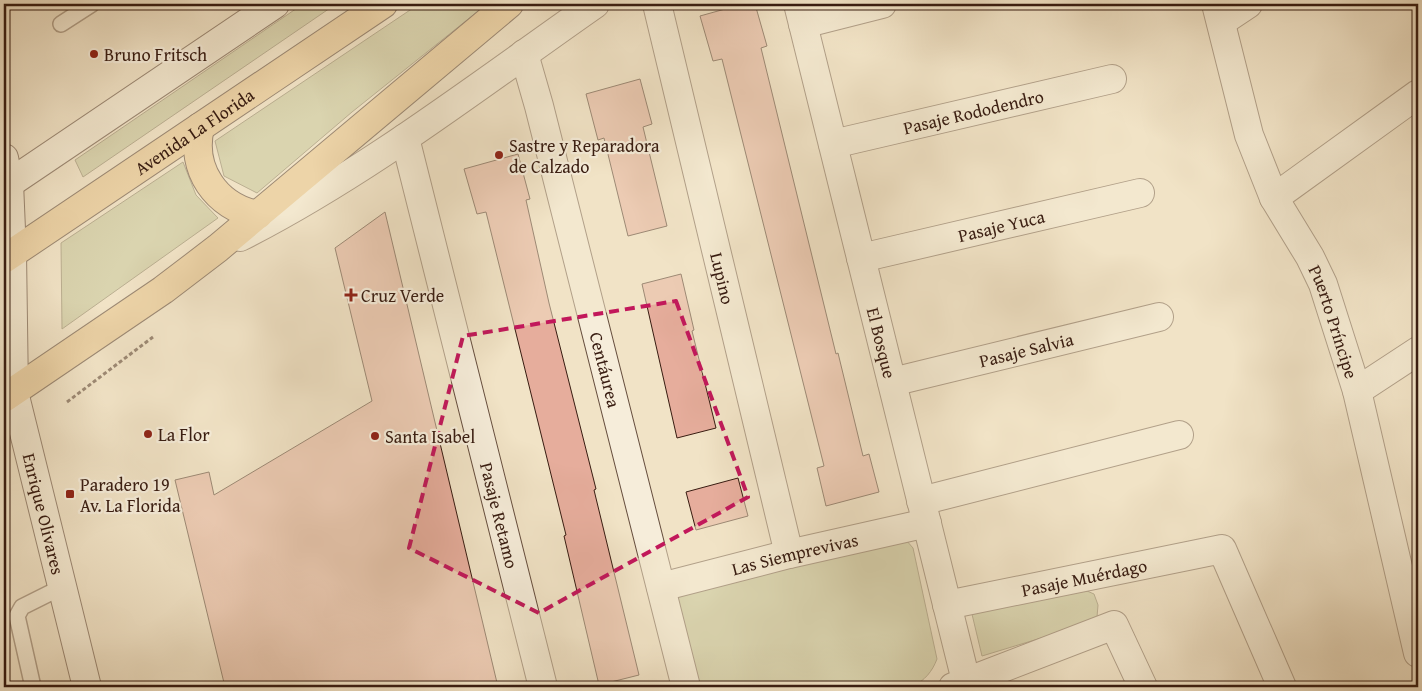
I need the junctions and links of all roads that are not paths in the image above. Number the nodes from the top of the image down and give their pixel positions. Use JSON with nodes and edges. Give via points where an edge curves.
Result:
{"nodes":[{"id":1,"x":92,"y":4,"type":"edge"},
{"id":2,"x":383,"y":4,"type":"edge"},
{"id":3,"x":509,"y":4,"type":"edge"},
{"id":4,"x":595,"y":4,"type":"edge"},
{"id":5,"x":657,"y":4,"type":"edge"},
{"id":6,"x":882,"y":4,"type":"edge"},
{"id":7,"x":1248,"y":4,"type":"edge"},
{"id":8,"x":261,"y":7,"type":"edge"},
{"id":9,"x":1218,"y":13,"type":"edge"},
{"id":10,"x":801,"y":14,"type":"edge"},
{"id":11,"x":61,"y":24,"type":"dead end"},
{"id":12,"x":524,"y":54,"type":"junction"},
{"id":13,"x":1112,"y":79,"type":"dead end"},
{"id":14,"x":1418,"y":94,"type":"edge"},
{"id":15,"x":200,"y":127,"type":"junction"},
{"id":16,"x":405,"y":138,"type":"junction"},
{"id":17,"x":833,"y":144,"type":"junction"},
{"id":18,"x":5,"y":176,"type":"edge"},
{"id":19,"x":1140,"y":193,"type":"dead end"},
{"id":20,"x":1274,"y":198,"type":"junction"},
{"id":21,"x":258,"y":215,"type":"junction"},
{"id":22,"x":218,"y":248,"type":"junction"},
{"id":23,"x":8,"y":256,"type":"edge"},
{"id":24,"x":861,"y":258,"type":"junction"},
{"id":25,"x":1159,"y":317,"type":"dead end"},
{"id":26,"x":1418,"y":351,"type":"edge"},
{"id":27,"x":892,"y":382,"type":"junction"},
{"id":28,"x":1357,"y":391,"type":"junction"},
{"id":29,"x":9,"y":395,"type":"edge"},
{"id":30,"x":1179,"y":435,"type":"dead end"},
{"id":31,"x":924,"y":512,"type":"junction"},
{"id":32,"x":789,"y":554,"type":"junction"},
{"id":33,"x":62,"y":587,"type":"junction"},
{"id":34,"x":661,"y":588,"type":"junction"},
{"id":35,"x":947,"y":605,"type":"junction"},
{"id":36,"x":1418,"y":653,"type":"edge"},
{"id":37,"x":996,"y":679,"type":"edge"},
{"id":38,"x":959,"y":684,"type":"edge"},
{"id":39,"x":33,"y":687,"type":"edge"},
{"id":40,"x":87,"y":687,"type":"edge"},
{"id":41,"x":542,"y":687,"type":"edge"},
{"id":42,"x":686,"y":687,"type":"edge"},
{"id":43,"x":1143,"y":687,"type":"edge"},
{"id":44,"x":1282,"y":687,"type":"edge"}],
"edges":[{"from":1,"to":11,"type":"lane"},
{"from":2,"to":15,"type":"main road","name":"Avenida La Florida"},
{"from":3,"to":21,"type":"main road"},
{"from":4,"to":12,"type":"street"},
{"from":5,"to":32,"type":"street","name":"Lupino"},
{"from":6,"to":10,"type":"street"},
{"from":7,"to":9,"type":"street"},
{"from":8,"to":18,"type":"street"},
{"from":9,"to":20,"type":"street","name":"Puerto Príncipe","via":[[1249,135]]},
{"from":10,"to":17,"type":"street","name":"El Bosque"},
{"from":12,"to":16,"type":"street"},
{"from":12,"to":34,"type":"street","name":"Centáurea","via":[[540,106]]},
{"from":13,"to":17,"type":"street","name":"Pasaje Rododendro"},
{"from":14,"to":20,"type":"street"},
{"from":15,"to":21,"type":"main road","via":[[198,157],[209,184],[224,201],[244,212]]},
{"from":15,"to":23,"type":"main road","name":"Avenida La Florida"},
{"from":16,"to":22,"type":"street","via":[[285,214]]},
{"from":16,"to":41,"type":"street","name":"Pasaje Retamo"},
{"from":17,"to":24,"type":"street","name":"El Bosque"},
{"from":18,"to":23,"type":"street","name":"Enrique Olivares"},
{"from":19,"to":24,"type":"street","name":"Pasaje Yuca"},
{"from":20,"to":28,"type":"street","name":"Puerto Príncipe","via":[[1323,284]]},
{"from":21,"to":22,"type":"main road"},
{"from":22,"to":29,"type":"main road","via":[[164,290]]},
{"from":23,"to":29,"type":"street","name":"Enrique Olivares"},
{"from":24,"to":27,"type":"street","name":"El Bosque"},
{"from":25,"to":27,"type":"street","name":"Pasaje Salvia"},
{"from":26,"to":28,"type":"street"},
{"from":27,"to":31,"type":"street","name":"El Bosque"},
{"from":28,"to":36,"type":"street","name":"Puerto Príncipe"},
{"from":29,"to":33,"type":"street","name":"Enrique Olivares"},
{"from":30,"to":31,"type":"street","name":"Las Siemprevivas"},
{"from":31,"to":32,"type":"street","name":"Las Siemprevivas"},
{"from":31,"to":35,"type":"street","name":"El Bosque"},
{"from":32,"to":34,"type":"street","name":"Las Siemprevivas"},
{"from":33,"to":39,"type":"lane","via":[[22,607],[17,616]]},
{"from":33,"to":40,"type":"street","name":"Enrique Olivares"},
{"from":34,"to":42,"type":"street","name":"Centáurea"},
{"from":35,"to":38,"type":"street","name":"El Bosque"},
{"from":35,"to":44,"type":"street","name":"Pasaje Muérdago","via":[[1222,549]]},
{"from":37,"to":38,"type":"street","name":"El Bosque"},
{"from":37,"to":43,"type":"street","name":"El Bosque","via":[[1114,626]]}]}
